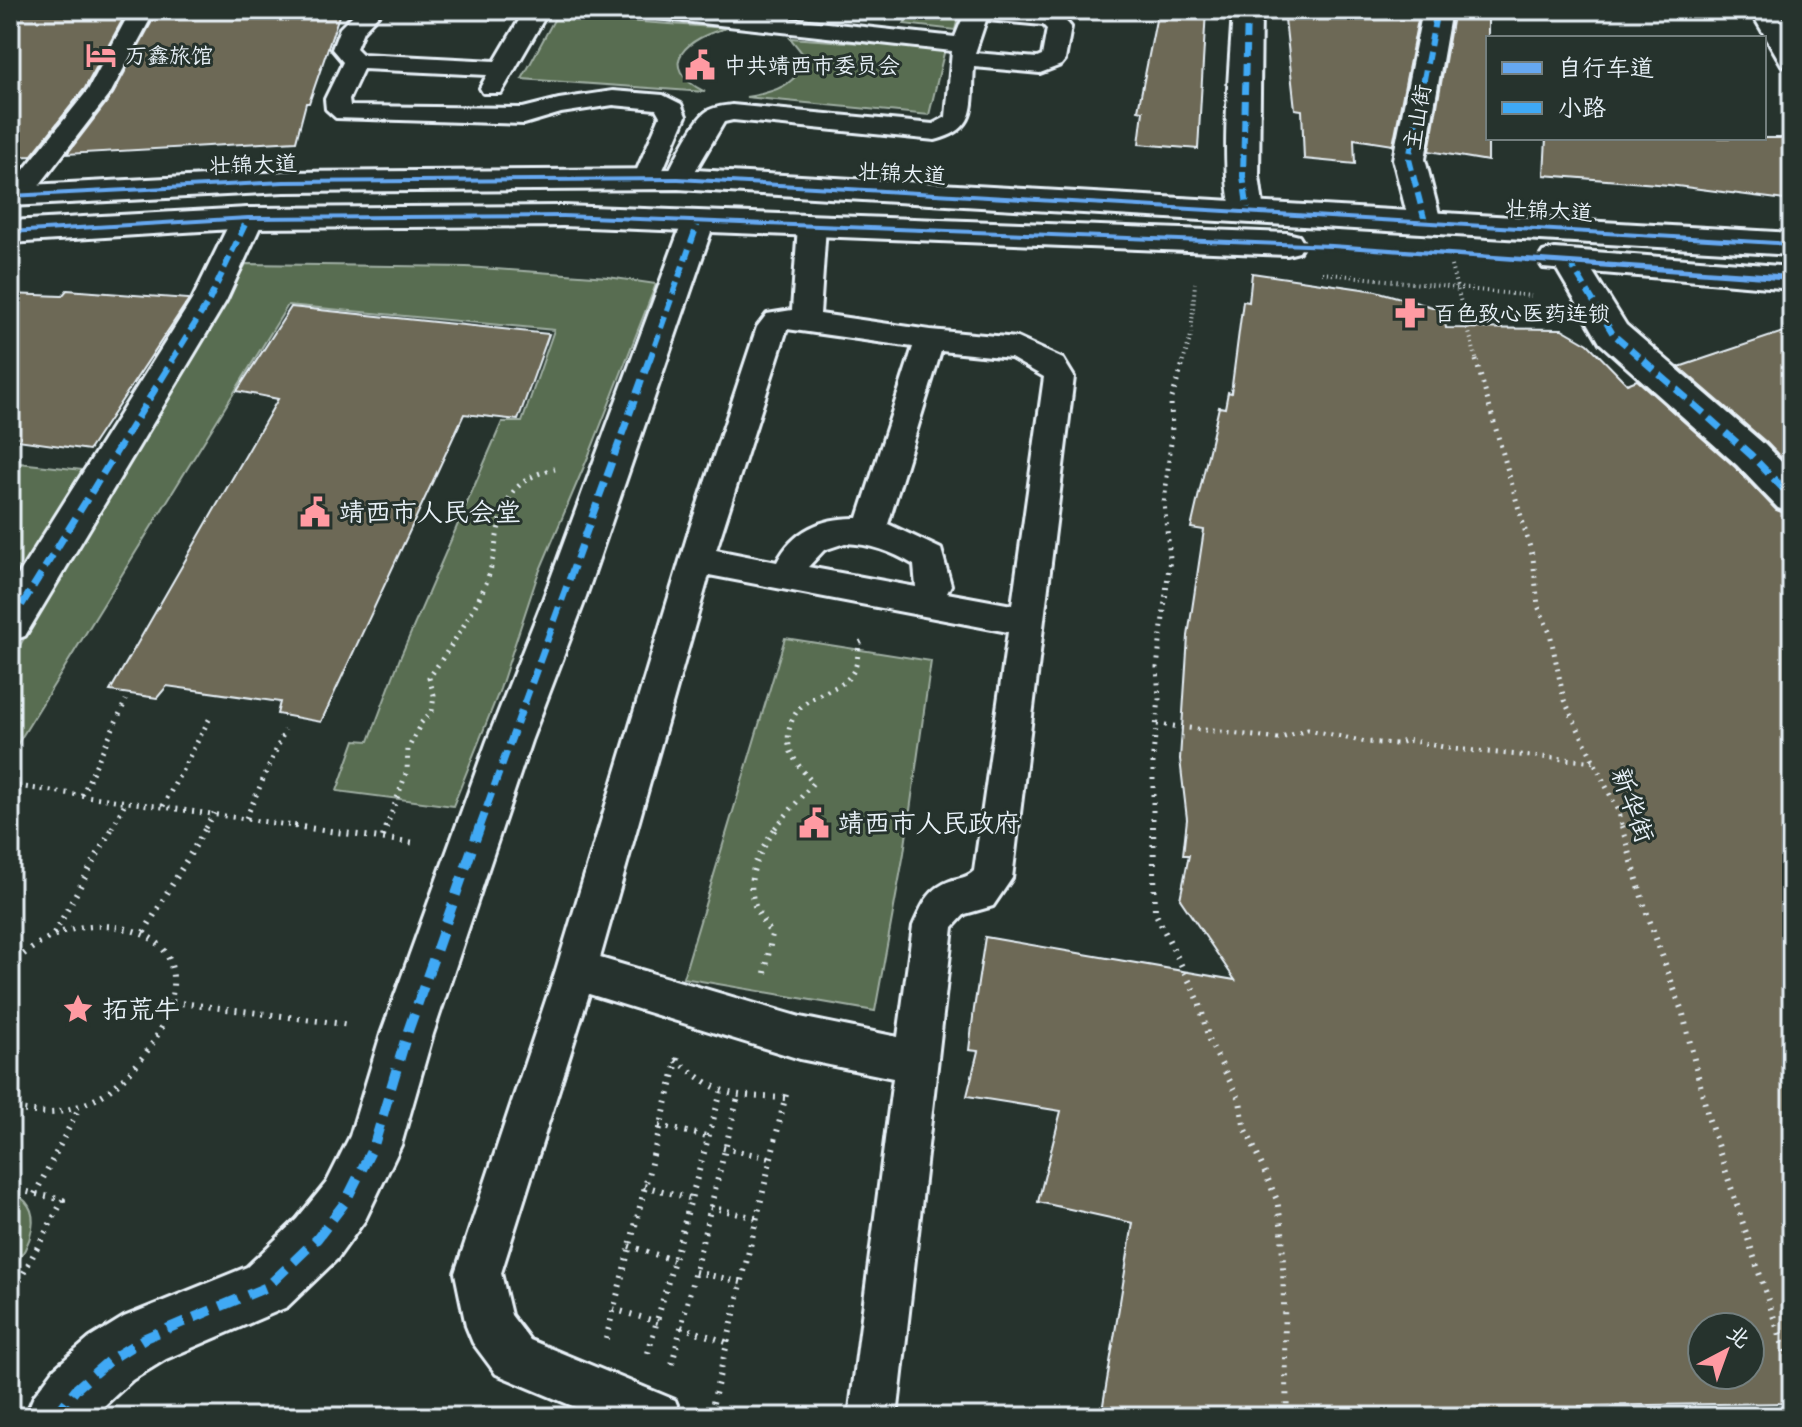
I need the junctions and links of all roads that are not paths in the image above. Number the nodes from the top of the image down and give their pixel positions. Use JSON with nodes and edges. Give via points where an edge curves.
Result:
{"nodes":[{"id":1,"x":143,"y":10,"type":"edge"},
{"id":2,"x":371,"y":10,"type":"edge"},
{"id":3,"x":537,"y":10,"type":"edge"},
{"id":4,"x":647,"y":10,"type":"edge"},
{"id":5,"x":1247,"y":10,"type":"edge"},
{"id":6,"x":1437,"y":10,"type":"edge"},
{"id":7,"x":1764,"y":10,"type":"edge"},
{"id":8,"x":978,"y":11,"type":"edge"},
{"id":9,"x":964,"y":52,"type":"junction"},
{"id":10,"x":1792,"y":59,"type":"edge"},
{"id":11,"x":355,"y":61,"type":"junction"},
{"id":12,"x":501,"y":69,"type":"junction"},
{"id":13,"x":480,"y":116,"type":"junction"},
{"id":14,"x":646,"y":179,"type":"junction"},
{"id":15,"x":678,"y":179,"type":"junction"},
{"id":16,"x":14,"y":195,"type":"edge"},
{"id":17,"x":1248,"y":212,"type":"junction"},
{"id":18,"x":248,"y":218,"type":"junction"},
{"id":19,"x":1425,"y":222,"type":"junction"},
{"id":20,"x":698,"y":223,"type":"junction"},
{"id":21,"x":812,"y":226,"type":"junction"},
{"id":22,"x":10,"y":232,"type":"edge"},
{"id":23,"x":1792,"y":244,"type":"edge"},
{"id":24,"x":1569,"y":261,"type":"junction"},
{"id":25,"x":1792,"y":278,"type":"edge"},
{"id":26,"x":805,"y":321,"type":"junction"},
{"id":27,"x":930,"y":340,"type":"junction"},
{"id":28,"x":1792,"y":498,"type":"edge"},
{"id":29,"x":870,"y":531,"type":"junction"},
{"id":30,"x":698,"y":560,"type":"junction"},
{"id":31,"x":787,"y":577,"type":"junction"},
{"id":32,"x":925,"y":603,"type":"junction"},
{"id":33,"x":1025,"y":621,"type":"junction"},
{"id":34,"x":10,"y":624,"type":"edge"},
{"id":35,"x":576,"y":970,"type":"junction"},
{"id":36,"x":917,"y":1062,"type":"junction"},
{"id":37,"x":645,"y":1411,"type":"edge"},
{"id":38,"x":55,"y":1417,"type":"edge"},
{"id":39,"x":873,"y":1417,"type":"edge"}],
"edges":[{"from":1,"to":16,"type":"lane","via":[[99,92]]},
{"from":2,"to":11,"type":"lane","via":[[352,28],[344,49]]},
{"from":3,"to":12,"type":"lane"},
{"from":4,"to":9,"type":"lane"},
{"from":5,"to":17,"type":"main road","via":[[1243,176]]},
{"from":6,"to":19,"type":"main road","name":"主山街","via":[[1409,159]]},
{"from":7,"to":10,"type":"main road"},
{"from":8,"to":9,"type":"lane"},
{"from":8,"to":9,"type":"lane","via":[[1049,19],[1059,27],[1053,60],[1040,66]]},
{"from":9,"to":15,"type":"lane","via":[[958,118],[950,127],[935,132],[732,112],[715,117]]},
{"from":11,"to":12,"type":"lane"},
{"from":11,"to":13,"type":"lane","via":[[337,99],[338,109],[345,113]]},
{"from":12,"to":13,"type":"lane"},
{"from":13,"to":14,"type":"lane","via":[[524,116],[613,98],[663,102],[673,116]]},
{"from":14,"to":15,"type":"main road","name":"壮锦大道"},
{"from":14,"to":16,"type":"main road","name":"壮锦大道","via":[[284,182]]},
{"from":15,"to":17,"type":"main road","name":"壮锦大道"},
{"from":17,"to":19,"type":"main road","name":"壮锦大道"},
{"from":18,"to":20,"type":"main road","name":"壮锦大道","via":[[563,216]]},
{"from":18,"to":22,"type":"main road","name":"壮锦大道"},
{"from":18,"to":34,"type":"main road","via":[[209,301]]},
{"from":19,"to":23,"type":"main road","name":"壮锦大道"},
{"from":20,"to":21,"type":"main road","name":"壮锦大道"},
{"from":20,"to":38,"type":"main road","via":[[509,741],[374,1145],[346,1201],[317,1239],[267,1287],[145,1338],[76,1389]]},
{"from":21,"to":24,"type":"main road","name":"壮锦大道","via":[[1181,239]]},
{"from":21,"to":26,"type":"lane"},
{"from":24,"to":25,"type":"main road","name":"壮锦大道"},
{"from":24,"to":28,"type":"main road","via":[[1613,334],[1751,455]]},
{"from":26,"to":27,"type":"lane"},
{"from":26,"to":30,"type":"lane","via":[[787,319],[771,327]]},
{"from":27,"to":29,"type":"lane"},
{"from":27,"to":33,"type":"lane","via":[[1017,348],[1053,366],[1059,377]]},
{"from":29,"to":31,"type":"lane","via":[[851,530],[811,543],[797,555]]},
{"from":29,"to":32,"type":"lane","via":[[895,538],[929,558],[934,585]]},
{"from":30,"to":31,"type":"lane"},
{"from":30,"to":35,"type":"lane"},
{"from":31,"to":32,"type":"lane"},
{"from":32,"to":33,"type":"lane"},
{"from":33,"to":36,"type":"lane","via":[[992,878],[979,893],[956,897],[941,909],[933,926]]},
{"from":35,"to":36,"type":"lane","via":[[800,1038]]},
{"from":35,"to":37,"type":"lane","via":[[478,1273],[490,1326],[513,1357]]},
{"from":36,"to":39,"type":"lane"}]}
